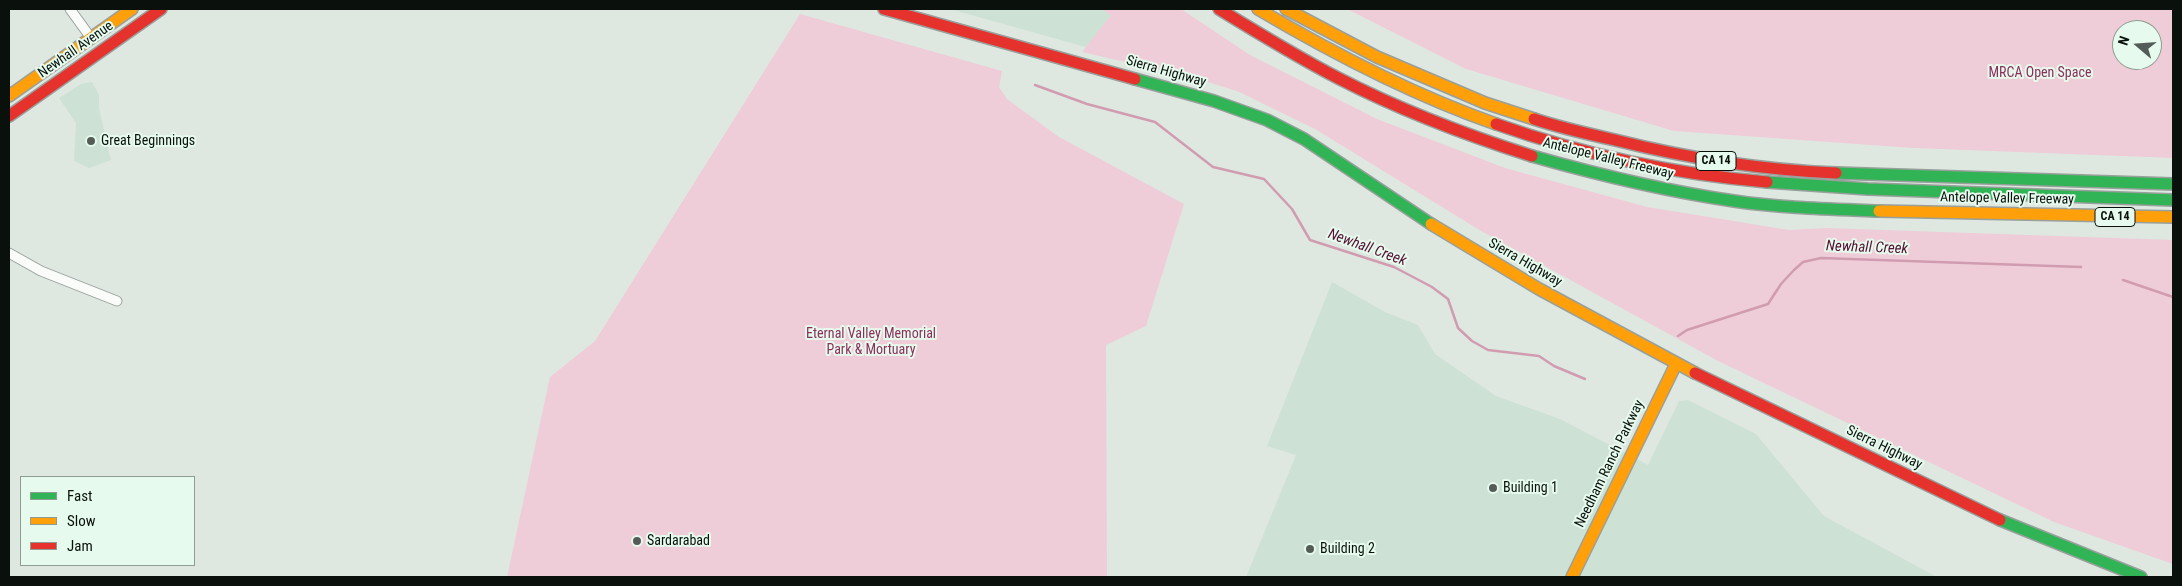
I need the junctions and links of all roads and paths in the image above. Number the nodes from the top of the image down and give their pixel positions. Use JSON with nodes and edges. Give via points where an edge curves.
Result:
{"nodes":[{"id":1,"x":70,"y":9,"type":"edge"},
{"id":2,"x":132,"y":9,"type":"edge"},
{"id":3,"x":161,"y":9,"type":"edge"},
{"id":4,"x":884,"y":9,"type":"edge"},
{"id":5,"x":1219,"y":9,"type":"edge"},
{"id":6,"x":1240,"y":9,"type":"edge"},
{"id":7,"x":1258,"y":9,"type":"edge"},
{"id":8,"x":1286,"y":9,"type":"edge"},
{"id":9,"x":91,"y":38,"type":"junction"},
{"id":10,"x":31,"y":80,"type":"junction"},
{"id":11,"x":10,"y":94,"type":"edge"},
{"id":12,"x":41,"y":94,"type":"junction"},
{"id":13,"x":9,"y":109,"type":"edge"},
{"id":14,"x":9,"y":116,"type":"edge"},
{"id":15,"x":2173,"y":184,"type":"edge"},
{"id":16,"x":2173,"y":200,"type":"edge"},
{"id":17,"x":2056,"y":214,"type":"junction"},
{"id":18,"x":2173,"y":218,"type":"edge"},
{"id":19,"x":9,"y":253,"type":"edge"},
{"id":20,"x":117,"y":301,"type":"dead end"},
{"id":21,"x":1676,"y":364,"type":"junction"},
{"id":22,"x":1572,"y":577,"type":"edge"},
{"id":23,"x":2141,"y":577,"type":"edge"}],
"edges":[{"from":1,"to":9,"type":"street"},
{"from":2,"to":9,"type":"main road","name":"Newhall Avenue"},
{"from":3,"to":12,"type":"main road","name":"Newhall Avenue"},
{"from":4,"to":21,"type":"main road","name":"Sierra Highway","via":[[1214,101],[1267,120],[1322,150],[1437,228],[1502,267]]},
{"from":5,"to":17,"type":"main road","name":"Antelope Valley Freeway","number":"CA 14","via":[[1295,55],[1399,107],[1507,149],[1582,171],[1668,190],[1775,205],[1856,211]]},
{"from":6,"to":17,"type":"main road","via":[[1325,57],[1406,97],[1466,122],[1592,162],[1706,185],[1765,192],[1869,199],[2044,204]]},
{"from":7,"to":16,"type":"main road","via":[[1340,54],[1444,104],[1539,138],[1624,161],[1766,184],[1836,189]]},
{"from":8,"to":15,"type":"main road","name":"Antelope Valley Freeway","number":"CA 14","via":[[1385,60],[1484,102],[1555,126],[1664,152],[1814,172]]},
{"from":9,"to":10,"type":"main road","name":"Newhall Avenue"},
{"from":9,"to":12,"type":"main road","via":[[88,49],[44,81]]},
{"from":10,"to":11,"type":"main road","name":"Newhall Avenue"},
{"from":10,"to":13,"type":"main road","via":[[22,98]]},
{"from":12,"to":14,"type":"main road","name":"Newhall Avenue"},
{"from":17,"to":18,"type":"main road","name":"Antelope Valley Freeway","number":"CA 14"},
{"from":19,"to":20,"type":"street","via":[[41,271]]},
{"from":21,"to":22,"type":"main road","name":"Needham Ranch Parkway"},
{"from":21,"to":23,"type":"main road","name":"Sierra Highway","via":[[2013,526]]}]}
